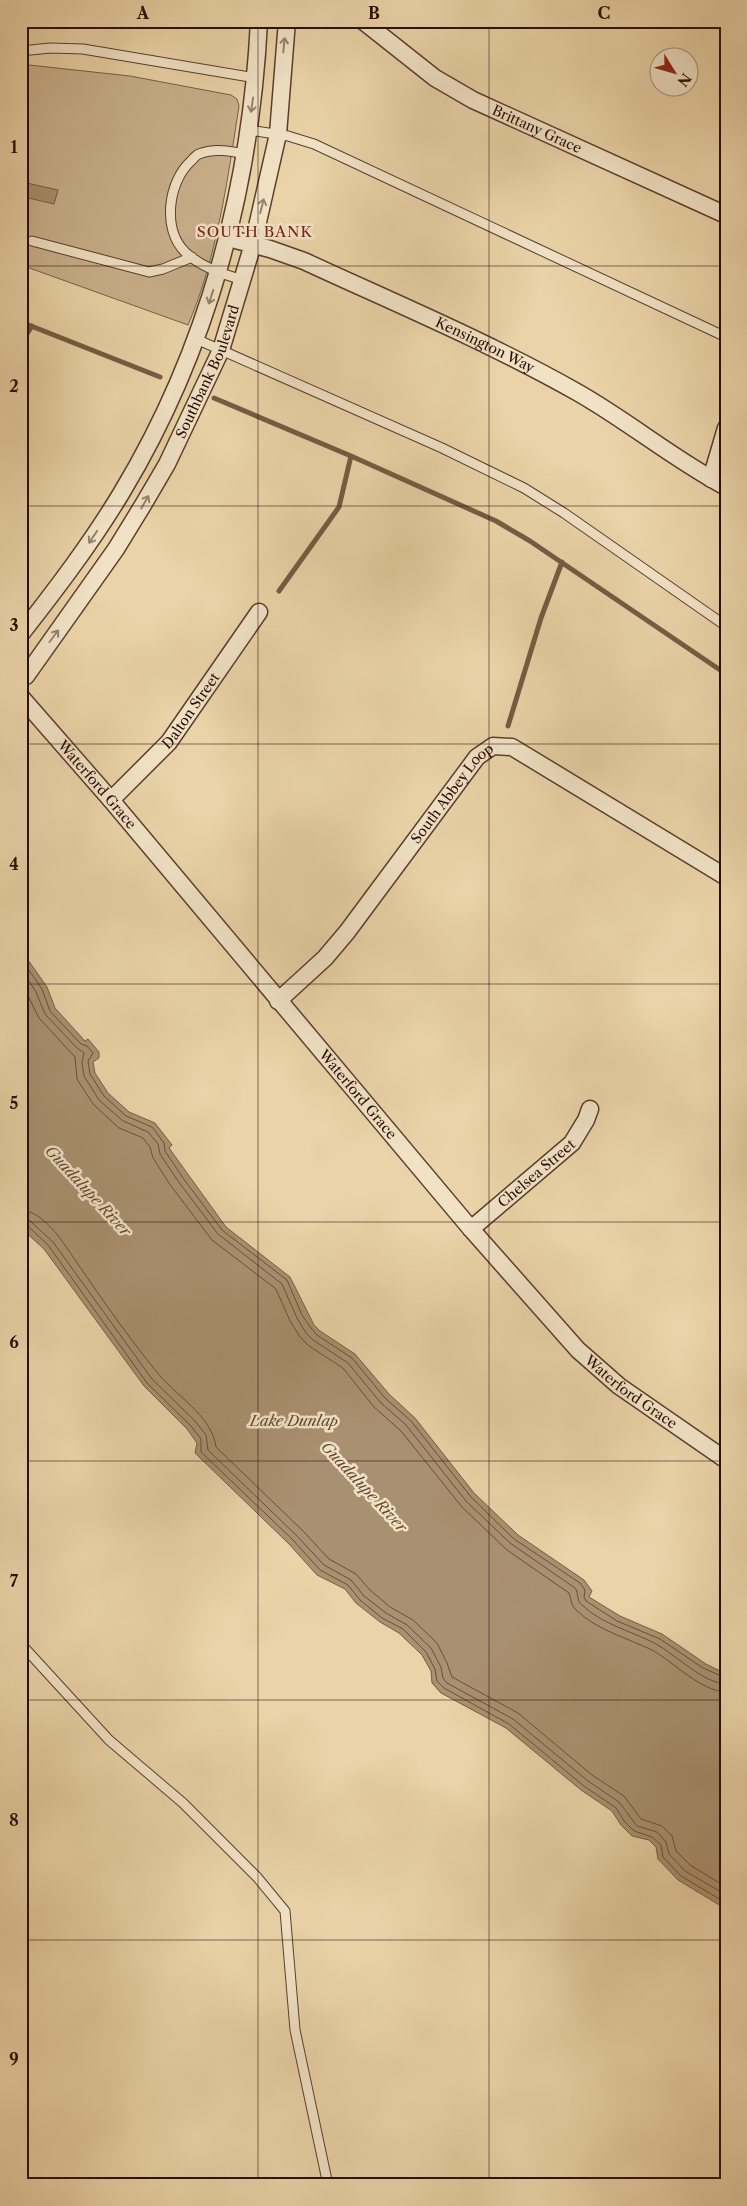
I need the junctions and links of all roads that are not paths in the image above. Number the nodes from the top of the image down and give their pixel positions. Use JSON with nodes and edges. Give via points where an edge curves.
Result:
{"nodes":[{"id":1,"x":260,"y":21,"type":"edge"},
{"id":2,"x":287,"y":21,"type":"edge"},
{"id":3,"x":363,"y":21,"type":"edge"},
{"id":4,"x":21,"y":51,"type":"edge"},
{"id":5,"x":256,"y":78,"type":"junction"},
{"id":6,"x":249,"y":130,"type":"junction"},
{"id":7,"x":278,"y":134,"type":"junction"},
{"id":8,"x":245,"y":154,"type":"junction"},
{"id":9,"x":726,"y":215,"type":"edge"},
{"id":10,"x":228,"y":238,"type":"junction"},
{"id":11,"x":32,"y":241,"type":"dead end"},
{"id":12,"x":253,"y":244,"type":"junction"},
{"id":13,"x":192,"y":257,"type":"junction"},
{"id":14,"x":219,"y":273,"type":"junction"},
{"id":15,"x":243,"y":280,"type":"junction"},
{"id":16,"x":726,"y":337,"type":"edge"},
{"id":17,"x":196,"y":339,"type":"junction"},
{"id":18,"x":221,"y":350,"type":"junction"},
{"id":19,"x":726,"y":428,"type":"edge"},
{"id":20,"x":711,"y":479,"type":"junction"},
{"id":21,"x":726,"y":487,"type":"edge"},
{"id":22,"x":259,"y":612,"type":"dead end"},
{"id":23,"x":726,"y":626,"type":"edge"},
{"id":24,"x":21,"y":634,"type":"edge"},
{"id":25,"x":21,"y":677,"type":"edge"},
{"id":26,"x":21,"y":697,"type":"edge"},
{"id":27,"x":111,"y":800,"type":"junction"},
{"id":28,"x":726,"y":877,"type":"edge"},
{"id":29,"x":278,"y":1002,"type":"junction"},
{"id":30,"x":590,"y":1109,"type":"dead end"},
{"id":31,"x":471,"y":1229,"type":"junction"},
{"id":32,"x":726,"y":1460,"type":"edge"},
{"id":33,"x":21,"y":1644,"type":"edge"},
{"id":34,"x":328,"y":2185,"type":"edge"}],
"edges":[{"from":1,"to":5,"type":"street","name":"Southbank Boulevard"},
{"from":7,"to":2,"type":"street","name":"Southbank Boulevard","one_way":true},
{"from":3,"to":9,"type":"street","name":"Brittany Grace","via":[[414,62],[473,100]]},
{"from":4,"to":5,"type":"lane","via":[[83,49]]},
{"from":5,"to":6,"type":"street","name":"Southbank Boulevard","one_way":true},
{"from":6,"to":7,"type":"lane"},
{"from":6,"to":8,"type":"street","name":"Southbank Boulevard"},
{"from":12,"to":7,"type":"street","name":"Southbank Boulevard","one_way":true},
{"from":7,"to":16,"type":"lane","via":[[319,146]]},
{"from":8,"to":10,"type":"street","name":"Southbank Boulevard"},
{"from":8,"to":13,"type":"lane","via":[[224,150],[198,154],[182,169],[175,182],[170,215],[183,250]]},
{"from":10,"to":12,"type":"street","name":"Kensington Way"},
{"from":10,"to":14,"type":"street","name":"Southbank Boulevard"},
{"from":11,"to":13,"type":"lane","via":[[148,272]]},
{"from":12,"to":15,"type":"street","name":"Southbank Boulevard"},
{"from":12,"to":20,"type":"street","name":"Kensington Way","via":[[304,261],[539,371],[603,407]]},
{"from":13,"to":14,"type":"lane"},
{"from":14,"to":15,"type":"lane"},
{"from":14,"to":17,"type":"street","name":"Southbank Boulevard","one_way":true},
{"from":15,"to":18,"type":"street","name":"Southbank Boulevard"},
{"from":17,"to":18,"type":"lane"},
{"from":17,"to":24,"type":"street","name":"Southbank Boulevard","one_way":true,"via":[[167,406],[122,493],[79,559]]},
{"from":18,"to":23,"type":"lane","via":[[451,452],[524,488]]},
{"from":25,"to":18,"type":"street","name":"Southbank Boulevard","one_way":true,"via":[[26,676],[84,595],[143,504],[167,464]]},
{"from":19,"to":20,"type":"street"},
{"from":20,"to":21,"type":"street","name":"Kensington Way"},
{"from":22,"to":27,"type":"street","name":"Dalton Street","via":[[169,742]]},
{"from":26,"to":27,"type":"street","name":"Waterford Grace"},
{"from":27,"to":29,"type":"street","name":"Waterford Grace"},
{"from":28,"to":29,"type":"street","name":"South Abbey Loop","via":[[512,747],[493,746],[477,756],[326,958]]},
{"from":29,"to":31,"type":"street","name":"Waterford Grace"},
{"from":30,"to":31,"type":"street","name":"Chelsea Street","via":[[572,1143]]},
{"from":31,"to":32,"type":"street","name":"Waterford Grace","via":[[599,1370]]},
{"from":33,"to":34,"type":"lane","via":[[109,1740],[183,1803],[257,1877],[285,1911],[295,2030]]}]}
